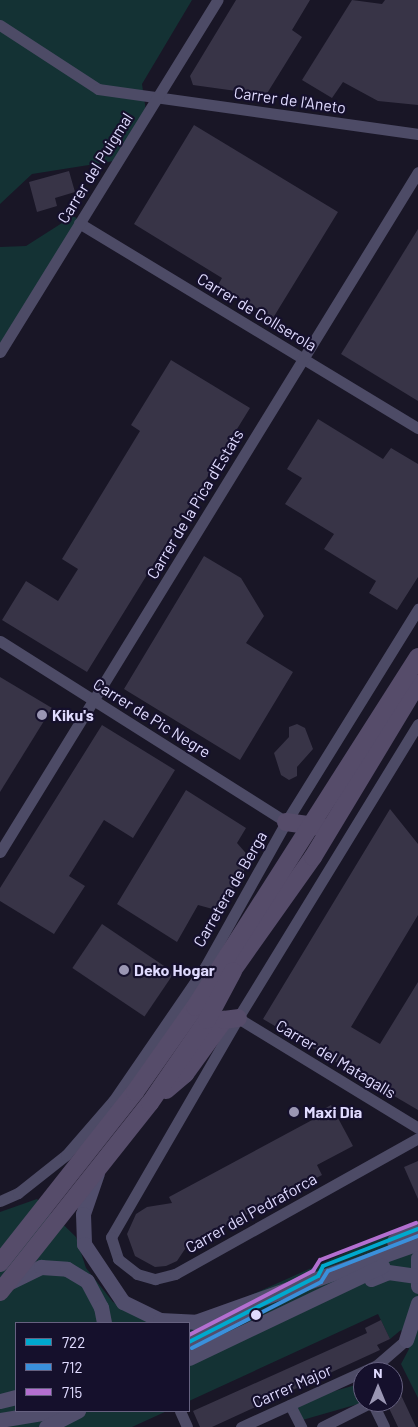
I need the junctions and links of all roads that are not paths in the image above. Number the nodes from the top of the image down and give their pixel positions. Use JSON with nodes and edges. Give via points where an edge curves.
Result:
{"nodes":[{"id":1,"x":218,"y":0,"type":"edge"},
{"id":2,"x":0,"y":25,"type":"edge"},
{"id":3,"x":158,"y":98,"type":"junction"},
{"id":4,"x":418,"y":134,"type":"edge"},
{"id":5,"x":418,"y":172,"type":"edge"},
{"id":6,"x":79,"y":223,"type":"junction"},
{"id":7,"x":0,"y":352,"type":"edge"},
{"id":8,"x":303,"y":359,"type":"junction"},
{"id":9,"x":418,"y":428,"type":"edge"},
{"id":10,"x":418,"y":609,"type":"edge"},
{"id":11,"x":0,"y":641,"type":"edge"},
{"id":12,"x":418,"y":657,"type":"edge"},
{"id":13,"x":418,"y":683,"type":"edge"},
{"id":14,"x":93,"y":700,"type":"junction"},
{"id":15,"x":418,"y":724,"type":"edge"},
{"id":16,"x":377,"y":747,"type":"junction"},
{"id":17,"x":286,"y":822,"type":"junction"},
{"id":18,"x":313,"y":828,"type":"junction"},
{"id":19,"x":0,"y":852,"type":"edge"},
{"id":20,"x":274,"y":886,"type":"junction"},
{"id":21,"x":233,"y":971,"type":"junction"},
{"id":22,"x":238,"y":1018,"type":"junction"},
{"id":23,"x":150,"y":1103,"type":"junction"},
{"id":24,"x":418,"y":1128,"type":"edge"},
{"id":25,"x":418,"y":1138,"type":"edge"},
{"id":26,"x":99,"y":1167,"type":"junction"},
{"id":27,"x":0,"y":1200,"type":"edge"},
{"id":28,"x":418,"y":1229,"type":"edge"},
{"id":29,"x":418,"y":1242,"type":"edge"},
{"id":30,"x":418,"y":1247,"type":"edge"},
{"id":31,"x":418,"y":1258,"type":"edge"},
{"id":32,"x":0,"y":1263,"type":"edge"},
{"id":33,"x":416,"y":1281,"type":"edge"},
{"id":34,"x":302,"y":1283,"type":"junction"},
{"id":35,"x":2,"y":1285,"type":"edge"},
{"id":36,"x":334,"y":1290,"type":"junction"},
{"id":37,"x":418,"y":1303,"type":"edge"},
{"id":38,"x":104,"y":1322,"type":"edge"},
{"id":39,"x":418,"y":1323,"type":"edge"},
{"id":40,"x":406,"y":1340,"type":"junction"},
{"id":41,"x":190,"y":1341,"type":"edge"},
{"id":42,"x":190,"y":1358,"type":"edge"},
{"id":43,"x":380,"y":1362,"type":"edge"},
{"id":44,"x":353,"y":1380,"type":"edge"},
{"id":45,"x":15,"y":1397,"type":"edge"},
{"id":46,"x":0,"y":1401,"type":"edge"},
{"id":47,"x":290,"y":1405,"type":"junction"},
{"id":48,"x":15,"y":1407,"type":"edge"},
{"id":49,"x":0,"y":1408,"type":"edge"},
{"id":50,"x":48,"y":1412,"type":"edge"},
{"id":51,"x":76,"y":1412,"type":"edge"},
{"id":52,"x":180,"y":1412,"type":"edge"},
{"id":53,"x":353,"y":1412,"type":"edge"},
{"id":54,"x":376,"y":1412,"type":"edge"},
{"id":55,"x":0,"y":1420,"type":"edge"},
{"id":56,"x":46,"y":1427,"type":"edge"},
{"id":57,"x":188,"y":1427,"type":"edge"},
{"id":58,"x":240,"y":1427,"type":"edge"},
{"id":59,"x":301,"y":1427,"type":"edge"},
{"id":60,"x":322,"y":1427,"type":"edge"},
{"id":61,"x":384,"y":1427,"type":"edge"}],
"edges":[{"from":1,"to":3,"type":"street","name":"Carrer del Puigmal"},
{"from":2,"to":3,"type":"street","name":"Carrer de l'Aneto","via":[[98,88]]},
{"from":3,"to":4,"type":"street","name":"Carrer de l'Aneto"},
{"from":3,"to":6,"type":"street","name":"Carrer del Puigmal"},
{"from":5,"to":8,"type":"street","name":"Carrer de la Pica d'Estats"},
{"from":6,"to":7,"type":"street","name":"Carrer del Puigmal"},
{"from":6,"to":8,"type":"street","name":"Carrer de Collserola"},
{"from":8,"to":9,"type":"street","name":"Carrer de Collserola"},
{"from":8,"to":14,"type":"street","name":"Carrer de la Pica d'Estats"},
{"from":10,"to":17,"type":"street","name":"Carretera de Berga"},
{"from":11,"to":14,"type":"street","name":"Carrer de Pic Negre"},
{"from":12,"to":18,"type":"main road"},
{"from":13,"to":16,"type":"main road"},
{"from":14,"to":17,"type":"street","name":"Carrer de Pic Negre"},
{"from":14,"to":19,"type":"street","name":"Carrer de la Pica d'Estats"},
{"from":15,"to":22,"type":"street"},
{"from":16,"to":18,"type":"main road","via":[[358,769],[322,827]]},
{"from":16,"to":21,"type":"main road","via":[[313,857]]},
{"from":17,"to":18,"type":"main road"},
{"from":17,"to":20,"type":"main road","via":[[294,838]]},
{"from":17,"to":27,"type":"street","name":"Carretera de Berga","via":[[205,966],[113,1101],[66,1155],[18,1193]]},
{"from":18,"to":20,"type":"main road"},
{"from":20,"to":32,"type":"main road","via":[[135,1092]]},
{"from":21,"to":23,"type":"main road","via":[[207,1020]]},
{"from":21,"to":35,"type":"main road","via":[[142,1099]]},
{"from":22,"to":23,"type":"main road","via":[[224,1020],[185,1074]]},
{"from":22,"to":24,"type":"street","name":"Carrer del Matagalls"},
{"from":22,"to":25,"type":"street","name":"Carrer del Pedraforca","via":[[112,1238],[118,1259],[137,1274],[155,1279],[175,1274]]},
{"from":23,"to":26,"type":"main road"},
{"from":26,"to":34,"type":"main road","via":[[83,1214],[84,1244],[123,1302],[160,1320],[195,1322]]},
{"from":26,"to":35,"type":"main road"},
{"from":28,"to":34,"type":"main road"},
{"from":29,"to":34,"type":"main road"},
{"from":30,"to":36,"type":"main road"},
{"from":31,"to":33,"type":"main road"},
{"from":33,"to":36,"type":"main road","via":[[388,1272]]},
{"from":34,"to":41,"type":"main road"},
{"from":35,"to":38,"type":"main road","via":[[41,1266],[67,1269],[87,1281],[101,1307]]},
{"from":36,"to":42,"type":"main road"},
{"from":37,"to":40,"type":"main road"},
{"from":39,"to":40,"type":"main road"},
{"from":40,"to":43,"type":"street","name":"Carrer Major"},
{"from":44,"to":47,"type":"street","name":"Carrer Major"},
{"from":45,"to":46,"type":"main road"},
{"from":47,"to":58,"type":"street","name":"Carrer Major"},
{"from":47,"to":59,"type":"street"},
{"from":48,"to":49,"type":"main road"},
{"from":50,"to":55,"type":"main road"},
{"from":51,"to":56,"type":"main road"},
{"from":52,"to":57,"type":"street"},
{"from":53,"to":60,"type":"street"},
{"from":54,"to":61,"type":"street"}]}
